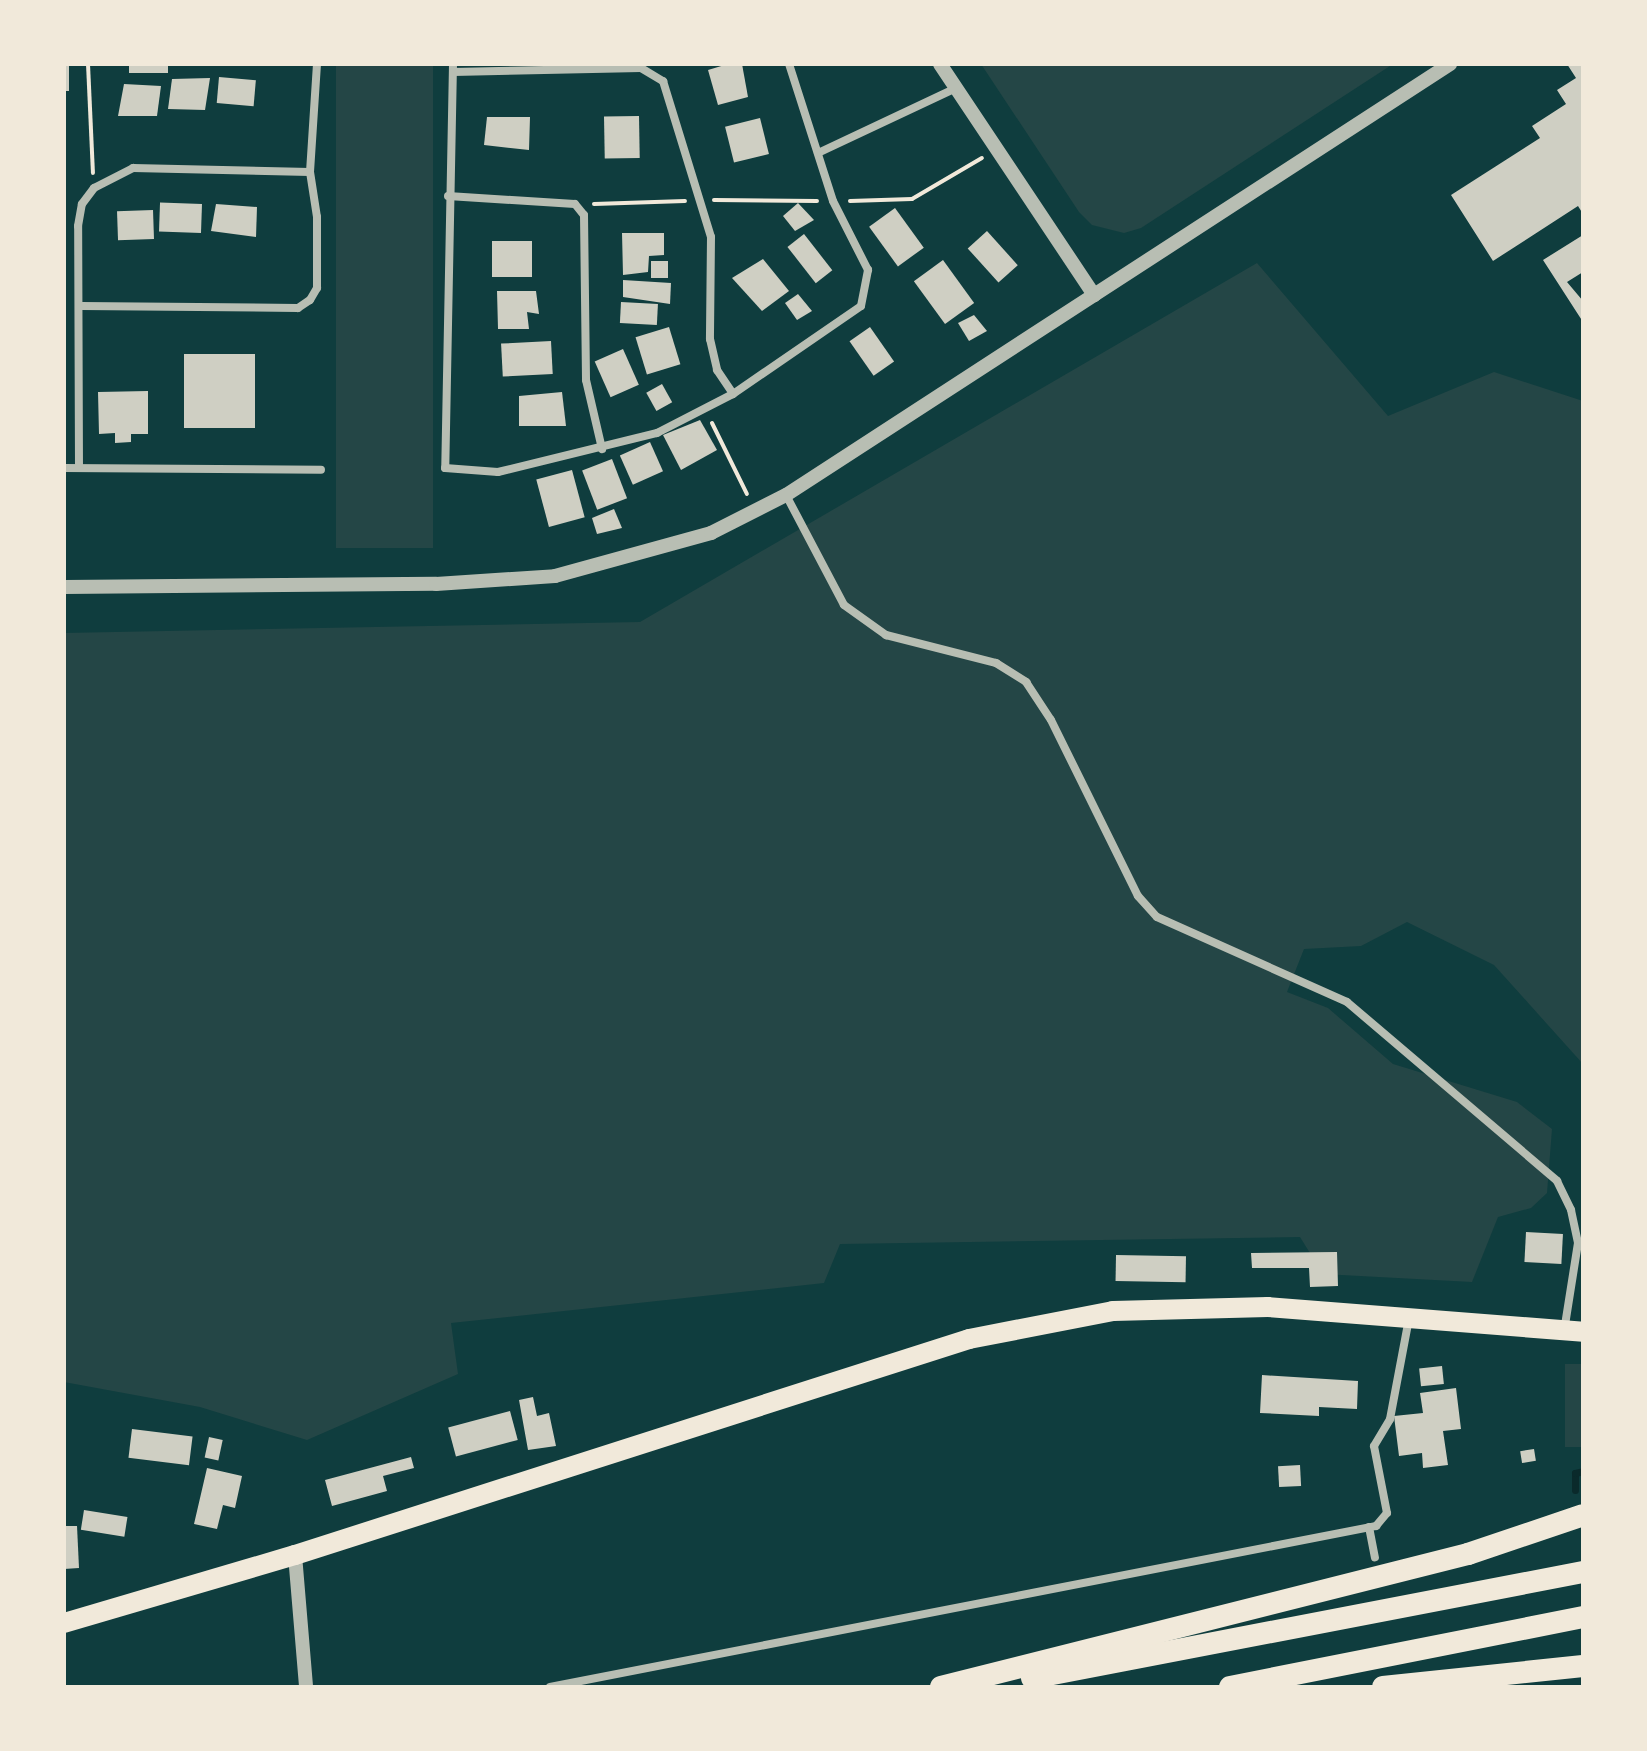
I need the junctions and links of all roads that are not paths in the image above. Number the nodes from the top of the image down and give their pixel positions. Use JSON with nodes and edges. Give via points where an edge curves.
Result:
{"nodes":[{"id":1,"x":317,"y":64,"type":"edge"},
{"id":2,"x":789,"y":64,"type":"edge"},
{"id":3,"x":940,"y":64,"type":"edge"},
{"id":4,"x":1450,"y":64,"type":"edge"},
{"id":5,"x":453,"y":68,"type":"edge"},
{"id":6,"x":954,"y":89,"type":"junction"},
{"id":7,"x":818,"y":153,"type":"junction"},
{"id":8,"x":310,"y":172,"type":"junction"},
{"id":9,"x":448,"y":196,"type":"junction"},
{"id":10,"x":1094,"y":295,"type":"junction"},
{"id":11,"x":81,"y":306,"type":"junction"},
{"id":12,"x":733,"y":394,"type":"junction"},
{"id":13,"x":602,"y":449,"type":"junction"},
{"id":14,"x":64,"y":468,"type":"edge"},
{"id":15,"x":79,"y":468,"type":"junction"},
{"id":16,"x":321,"y":470,"type":"dead end"},
{"id":17,"x":786,"y":495,"type":"junction"},
{"id":18,"x":64,"y":587,"type":"edge"},
{"id":19,"x":1409,"y":1318,"type":"junction"},
{"id":20,"x":1573,"y":1332,"type":"edge"},
{"id":21,"x":1583,"y":1515,"type":"edge"},
{"id":22,"x":1369,"y":1527,"type":"junction"},
{"id":23,"x":295,"y":1555,"type":"junction"},
{"id":24,"x":1375,"y":1557,"type":"dead end"},
{"id":25,"x":1583,"y":1572,"type":"edge"},
{"id":26,"x":1583,"y":1617,"type":"edge"},
{"id":27,"x":64,"y":1623,"type":"edge"},
{"id":28,"x":1583,"y":1666,"type":"edge"},
{"id":29,"x":306,"y":1687,"type":"edge"},
{"id":30,"x":550,"y":1687,"type":"edge"},
{"id":31,"x":941,"y":1687,"type":"edge"},
{"id":32,"x":984,"y":1687,"type":"edge"},
{"id":33,"x":1230,"y":1687,"type":"edge"},
{"id":34,"x":1383,"y":1687,"type":"edge"}],
"edges":[{"from":1,"to":8,"type":"street"},
{"from":2,"to":7,"type":"street"},
{"from":3,"to":6,"type":"street"},
{"from":4,"to":10,"type":"street"},
{"from":5,"to":9,"type":"street"},
{"from":5,"to":12,"type":"street","via":[[653,72],[668,91],[711,237],[710,339],[717,370]]},
{"from":6,"to":7,"type":"street"},
{"from":6,"to":10,"type":"street"},
{"from":7,"to":12,"type":"street","via":[[833,201],[868,270],[861,306]]},
{"from":8,"to":11,"type":"street","via":[[133,168],[94,188],[82,204],[78,226]]},
{"from":8,"to":11,"type":"street","via":[[317,217],[317,288],[298,308]]},
{"from":9,"to":13,"type":"street","via":[[575,204],[584,215],[586,380]]},
{"from":9,"to":13,"type":"street","via":[[445,468],[498,472]]},
{"from":10,"to":17,"type":"street"},
{"from":11,"to":15,"type":"street"},
{"from":12,"to":13,"type":"street","via":[[657,433]]},
{"from":14,"to":15,"type":"street"},
{"from":15,"to":16,"type":"street"},
{"from":17,"to":18,"type":"street","via":[[711,533],[555,576],[436,584]]},
{"from":17,"to":20,"type":"street","via":[[844,605],[886,635],[996,663],[1026,682],[1051,720],[1138,896],[1157,917],[1347,1002],[1557,1181],[1578,1243]]},
{"from":19,"to":20,"type":"main road"},
{"from":19,"to":22,"type":"street","via":[[1390,1419],[1374,1446],[1387,1513]]},
{"from":19,"to":23,"type":"main road","via":[[1268,1307],[1113,1311],[969,1339]]},
{"from":21,"to":31,"type":"highway","via":[[1468,1554]]},
{"from":22,"to":24,"type":"street"},
{"from":22,"to":30,"type":"street"},
{"from":23,"to":27,"type":"main road"},
{"from":23,"to":29,"type":"street"},
{"from":25,"to":32,"type":"highway"},
{"from":26,"to":33,"type":"highway"},
{"from":28,"to":34,"type":"highway"}]}
